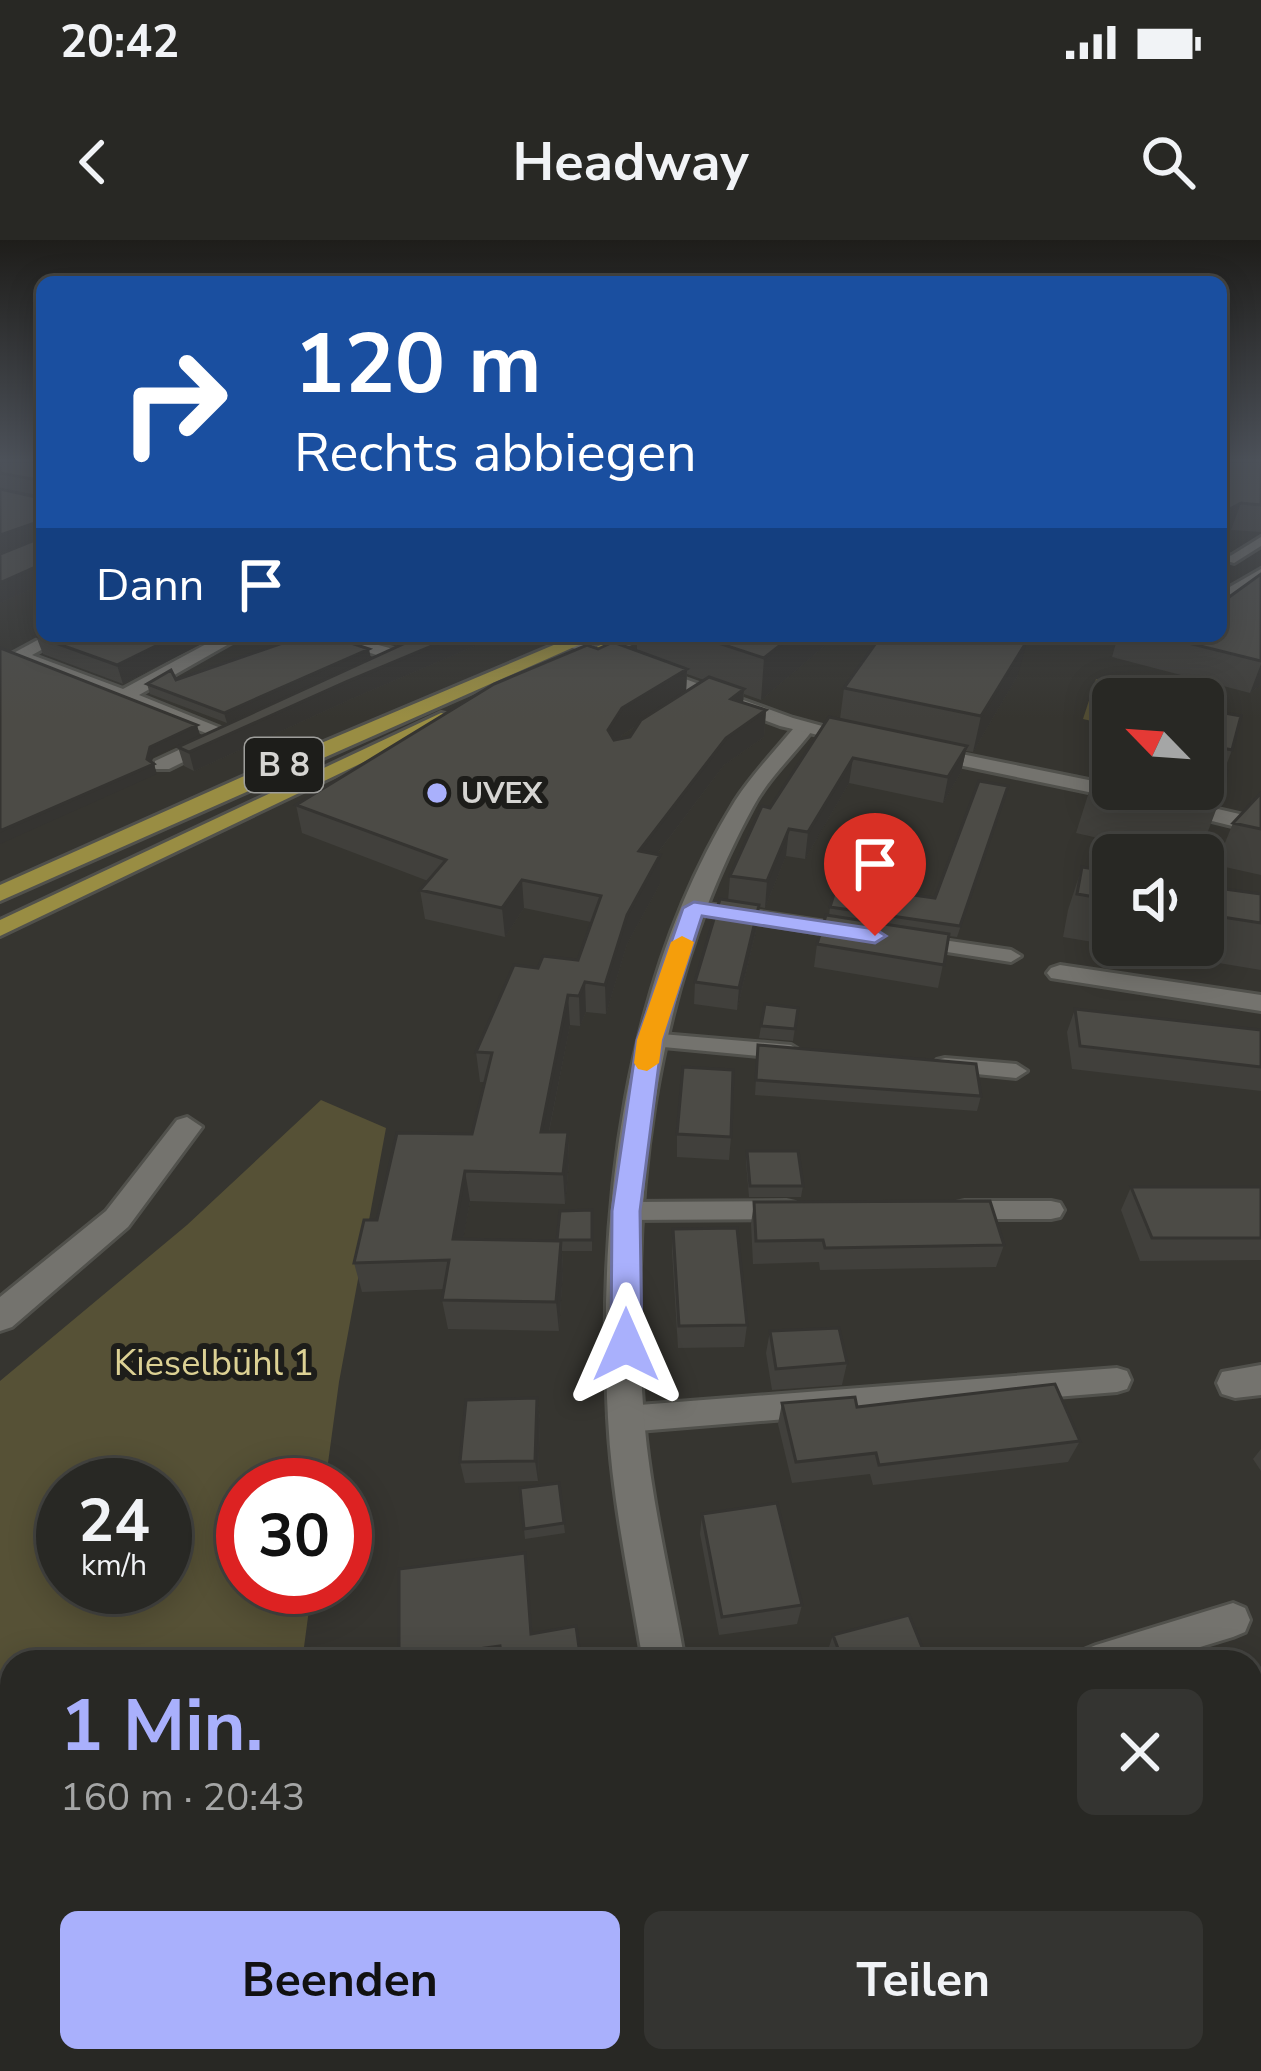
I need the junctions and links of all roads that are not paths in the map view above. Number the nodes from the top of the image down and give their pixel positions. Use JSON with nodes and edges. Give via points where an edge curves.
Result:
{"nodes":[{"id":1,"x":1227,"y":560,"type":"edge"},
{"id":2,"x":1261,"y":571,"type":"edge"},
{"id":3,"x":1227,"y":593,"type":"edge"},
{"id":4,"x":46,"y":642,"type":"edge"},
{"id":5,"x":223,"y":642,"type":"edge"},
{"id":6,"x":348,"y":642,"type":"edge"},
{"id":7,"x":577,"y":642,"type":"edge"},
{"id":8,"x":346,"y":682,"type":"edge"},
{"id":9,"x":124,"y":696,"type":"junction"},
{"id":10,"x":248,"y":726,"type":"edge"},
{"id":11,"x":805,"y":727,"type":"junction"},
{"id":12,"x":228,"y":735,"type":"junction"},
{"id":13,"x":868,"y":740,"type":"edge"},
{"id":14,"x":910,"y":749,"type":"edge"},
{"id":15,"x":162,"y":765,"type":"dead end"},
{"id":16,"x":1261,"y":826,"type":"edge"},
{"id":17,"x":0,"y":894,"type":"edge"},
{"id":18,"x":694,"y":908,"type":"junction"},
{"id":19,"x":0,"y":929,"type":"edge"},
{"id":20,"x":875,"y":936,"type":"edge"},
{"id":21,"x":898,"y":939,"type":"edge"},
{"id":22,"x":1011,"y":956,"type":"dead end"},
{"id":23,"x":1060,"y":974,"type":"dead end"},
{"id":24,"x":1261,"y":1004,"type":"edge"},
{"id":25,"x":650,"y":1040,"type":"junction"},
{"id":26,"x":810,"y":1053,"type":"edge"},
{"id":27,"x":924,"y":1063,"type":"edge"},
{"id":28,"x":1016,"y":1071,"type":"dead end"},
{"id":29,"x":187,"y":1126,"type":"dead end"},
{"id":30,"x":815,"y":1210,"type":"edge"},
{"id":31,"x":933,"y":1210,"type":"edge"},
{"id":32,"x":1051,"y":1210,"type":"dead end"},
{"id":33,"x":626,"y":1211,"type":"junction"},
{"id":34,"x":0,"y":1317,"type":"edge"},
{"id":35,"x":1118,"y":1380,"type":"dead end"},
{"id":36,"x":626,"y":1419,"type":"junction"},
{"id":37,"x":1233,"y":1619,"type":"dead end"},
{"id":38,"x":662,"y":1650,"type":"edge"},
{"id":39,"x":1134,"y":1650,"type":"edge"}],
"edges":[{"from":1,"to":2,"type":"lane"},
{"from":2,"to":3,"type":"lane"},
{"from":4,"to":9,"type":"street","via":[[17,656]]},
{"from":5,"to":9,"type":"street"},
{"from":6,"to":8,"type":"street","via":[[391,654],[386,665]]},
{"from":7,"to":11,"type":"street","via":[[699,698]]},
{"from":7,"to":17,"type":"main road","number":"B 8"},
{"from":7,"to":19,"type":"main road","number":"B 8"},
{"from":9,"to":12,"type":"street"},
{"from":10,"to":12,"type":"street"},
{"from":11,"to":13,"type":"street"},
{"from":11,"to":18,"type":"street","via":[[744,803]]},
{"from":12,"to":15,"type":"street"},
{"from":14,"to":16,"type":"street"},
{"from":18,"to":20,"type":"lane"},
{"from":18,"to":25,"type":"street"},
{"from":21,"to":22,"type":"lane"},
{"from":23,"to":24,"type":"street"},
{"from":25,"to":26,"type":"lane"},
{"from":25,"to":33,"type":"street"},
{"from":27,"to":28,"type":"lane"},
{"from":29,"to":34,"type":"street","via":[[117,1219]]},
{"from":30,"to":33,"type":"lane"},
{"from":31,"to":32,"type":"lane"},
{"from":33,"to":36,"type":"street"},
{"from":35,"to":36,"type":"lane"},
{"from":36,"to":38,"type":"street"},
{"from":37,"to":39,"type":"lane"}]}
